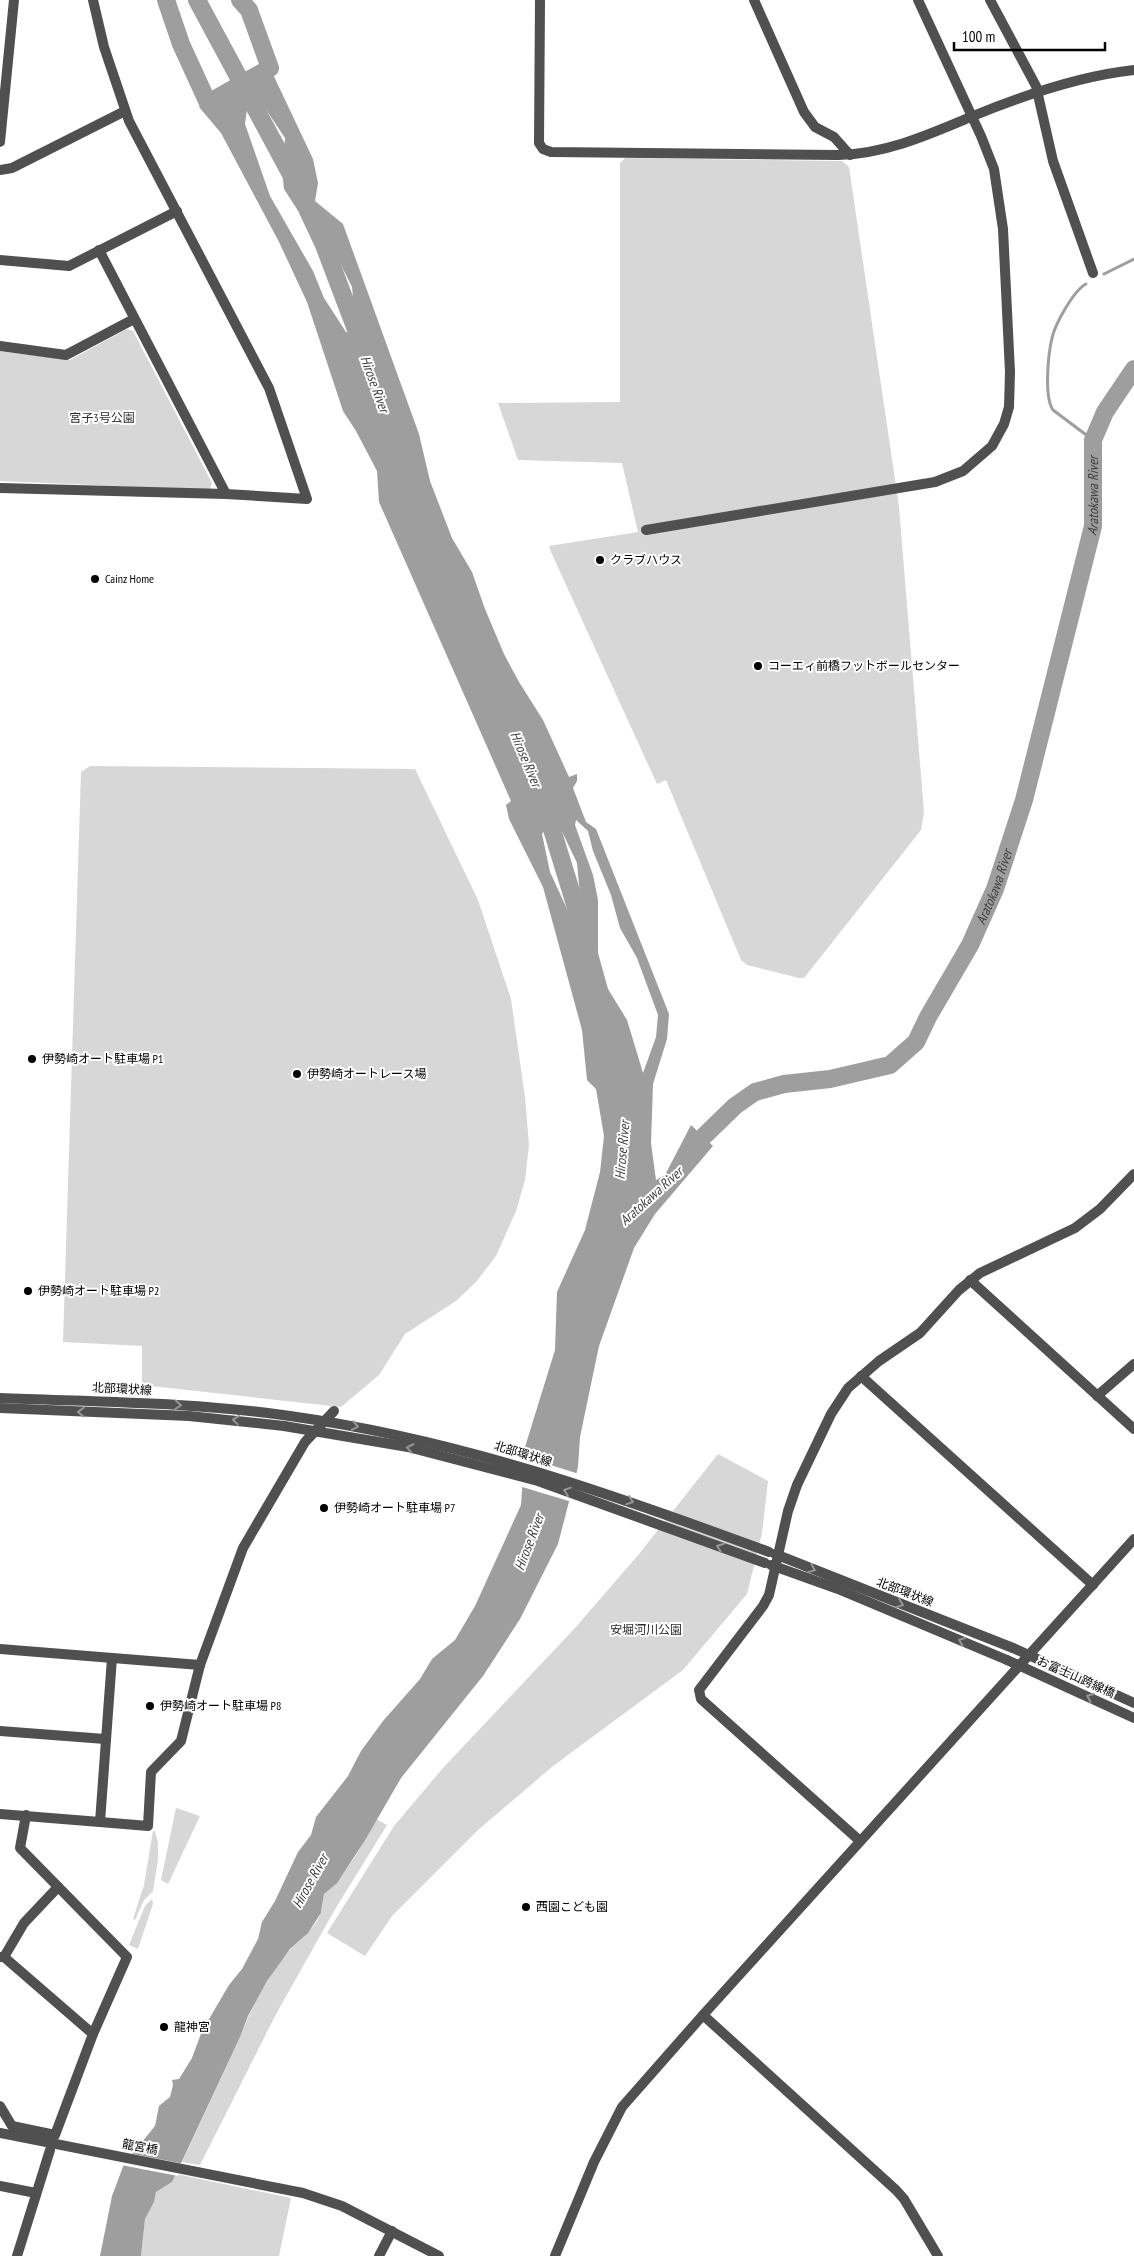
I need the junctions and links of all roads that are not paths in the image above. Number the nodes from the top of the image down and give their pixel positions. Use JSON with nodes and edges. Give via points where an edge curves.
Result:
{"nodes":[{"id":1,"x":14,"y":0,"type":"edge"},
{"id":2,"x":93,"y":0,"type":"edge"},
{"id":3,"x":540,"y":0,"type":"edge"},
{"id":4,"x":754,"y":0,"type":"edge"},
{"id":5,"x":918,"y":0,"type":"edge"},
{"id":6,"x":990,"y":0,"type":"edge"},
{"id":7,"x":1134,"y":70,"type":"edge"},
{"id":8,"x":1037,"y":93,"type":"junction"},
{"id":9,"x":125,"y":111,"type":"junction"},
{"id":10,"x":972,"y":116,"type":"junction"},
{"id":11,"x":0,"y":142,"type":"edge"},
{"id":12,"x":850,"y":155,"type":"junction"},
{"id":13,"x":0,"y":170,"type":"edge"},
{"id":14,"x":176,"y":211,"type":"junction"},
{"id":15,"x":99,"y":250,"type":"junction"},
{"id":16,"x":0,"y":260,"type":"edge"},
{"id":17,"x":1093,"y":273,"type":"dead end"},
{"id":18,"x":134,"y":319,"type":"junction"},
{"id":19,"x":0,"y":346,"type":"edge"},
{"id":20,"x":0,"y":488,"type":"edge"},
{"id":21,"x":226,"y":494,"type":"junction"},
{"id":22,"x":646,"y":530,"type":"dead end"},
{"id":23,"x":1134,"y":1174,"type":"edge"},
{"id":24,"x":970,"y":1280,"type":"junction"},
{"id":25,"x":1134,"y":1364,"type":"edge"},
{"id":26,"x":861,"y":1376,"type":"junction"},
{"id":27,"x":1097,"y":1396,"type":"junction"},
{"id":28,"x":0,"y":1398,"type":"edge"},
{"id":29,"x":0,"y":1408,"type":"edge"},
{"id":30,"x":334,"y":1411,"type":"dead end"},
{"id":31,"x":1134,"y":1429,"type":"edge"},
{"id":32,"x":1134,"y":1539,"type":"edge"},
{"id":33,"x":774,"y":1554,"type":"junction"},
{"id":34,"x":776,"y":1567,"type":"junction"},
{"id":35,"x":1093,"y":1585,"type":"junction"},
{"id":36,"x":1013,"y":1648,"type":"joint"},
{"id":37,"x":0,"y":1649,"type":"edge"},
{"id":38,"x":112,"y":1658,"type":"junction"},
{"id":39,"x":1007,"y":1660,"type":"joint"},
{"id":40,"x":200,"y":1665,"type":"junction"},
{"id":41,"x":1134,"y":1703,"type":"edge"},
{"id":42,"x":1134,"y":1718,"type":"edge"},
{"id":43,"x":0,"y":1731,"type":"edge"},
{"id":44,"x":105,"y":1739,"type":"junction"},
{"id":45,"x":0,"y":1814,"type":"edge"},
{"id":46,"x":26,"y":1815,"type":"junction"},
{"id":47,"x":100,"y":1822,"type":"junction"},
{"id":48,"x":860,"y":1841,"type":"junction"},
{"id":49,"x":58,"y":1887,"type":"junction"},
{"id":50,"x":2,"y":1957,"type":"edge"},
{"id":51,"x":703,"y":2015,"type":"junction"},
{"id":52,"x":93,"y":2034,"type":"junction"},
{"id":53,"x":0,"y":2106,"type":"edge"},
{"id":54,"x":0,"y":2133,"type":"edge"},
{"id":55,"x":50,"y":2150,"type":"dead end"},
{"id":56,"x":0,"y":2186,"type":"edge"},
{"id":57,"x":36,"y":2193,"type":"junction"},
{"id":58,"x":392,"y":2231,"type":"junction"},
{"id":59,"x":17,"y":2256,"type":"edge"},
{"id":60,"x":379,"y":2256,"type":"edge"},
{"id":61,"x":439,"y":2256,"type":"edge"},
{"id":62,"x":555,"y":2256,"type":"edge"},
{"id":63,"x":938,"y":2256,"type":"edge"}],
"edges":[{"from":1,"to":11,"type":"street"},
{"from":2,"to":9,"type":"street","via":[[104,48]]},
{"from":3,"to":12,"type":"street","via":[[540,143],[546,151]]},
{"from":4,"to":12,"type":"street","via":[[804,112],[815,127],[834,137]]},
{"from":5,"to":10,"type":"street"},
{"from":6,"to":8,"type":"street"},
{"from":7,"to":8,"type":"street","via":[[1102,75]]},
{"from":8,"to":10,"type":"street"},
{"from":8,"to":17,"type":"street","via":[[1052,155]]},
{"from":9,"to":13,"type":"street","via":[[12,168]]},
{"from":9,"to":14,"type":"street"},
{"from":10,"to":12,"type":"street","via":[[874,153]]},
{"from":10,"to":22,"type":"street","via":[[994,169],[1004,229],[1010,394],[1004,424],[992,446],[963,471],[935,482]]},
{"from":14,"to":15,"type":"street"},
{"from":14,"to":21,"type":"street","via":[[269,388],[307,499]]},
{"from":15,"to":16,"type":"street","via":[[63,267]]},
{"from":15,"to":18,"type":"street"},
{"from":18,"to":19,"type":"street","via":[[66,355]]},
{"from":18,"to":21,"type":"street"},
{"from":20,"to":21,"type":"street"},
{"from":23,"to":24,"type":"street","via":[[1100,1209],[1075,1228],[992,1266]]},
{"from":24,"to":26,"type":"street","via":[[920,1334]]},
{"from":24,"to":27,"type":"street"},
{"from":25,"to":27,"type":"street"},
{"from":26,"to":33,"type":"street","via":[[841,1398],[812,1452]]},
{"from":26,"to":35,"type":"street"},
{"from":27,"to":31,"type":"street"},
{"from":28,"to":33,"type":"street","name":"北部環状線","one_way":true,"bridge":true,"via":[[189,1405],[290,1416],[414,1437],[581,1484]]},
{"from":34,"to":29,"type":"street","name":"北部環状線","one_way":true,"bridge":true,"via":[[528,1478],[408,1448],[284,1426],[190,1416]]},
{"from":30,"to":40,"type":"street","via":[[305,1442],[243,1548]]},
{"from":32,"to":35,"type":"street"},
{"from":33,"to":34,"type":"street"},
{"from":33,"to":36,"type":"street","name":"北部環状線","one_way":true},
{"from":39,"to":34,"type":"street","name":"北部環状線","one_way":true,"via":[[838,1589]]},
{"from":34,"to":48,"type":"street","via":[[763,1606],[699,1690],[699,1696]]},
{"from":35,"to":48,"type":"street"},
{"from":36,"to":41,"type":"street","name":"お富士山跨線橋","bridge":true},
{"from":37,"to":38,"type":"street"},
{"from":38,"to":40,"type":"street"},
{"from":38,"to":44,"type":"street"},
{"from":42,"to":39,"type":"street","name":"お富士山跨線橋","one_way":true,"bridge":true},
{"from":40,"to":47,"type":"street","via":[[181,1742],[151,1772],[148,1826]]},
{"from":43,"to":44,"type":"street"},
{"from":44,"to":47,"type":"street"},
{"from":45,"to":46,"type":"street"},
{"from":46,"to":47,"type":"street"},
{"from":46,"to":49,"type":"street","via":[[20,1848]]},
{"from":48,"to":51,"type":"street"},
{"from":49,"to":50,"type":"street","via":[[24,1923]]},
{"from":49,"to":52,"type":"street","via":[[127,1957]]},
{"from":50,"to":52,"type":"street"},
{"from":51,"to":62,"type":"street","via":[[613,2121]]},
{"from":51,"to":63,"type":"street","via":[[896,2190]]},
{"from":52,"to":53,"type":"street","via":[[55,2135],[12,2126]]},
{"from":54,"to":58,"type":"street","name":"龍宮橋","via":[[304,2193],[342,2206]]},
{"from":55,"to":57,"type":"street"},
{"from":56,"to":57,"type":"street"},
{"from":57,"to":59,"type":"street"},
{"from":58,"to":60,"type":"street"},
{"from":58,"to":61,"type":"street","name":"龍宮橋"}]}
